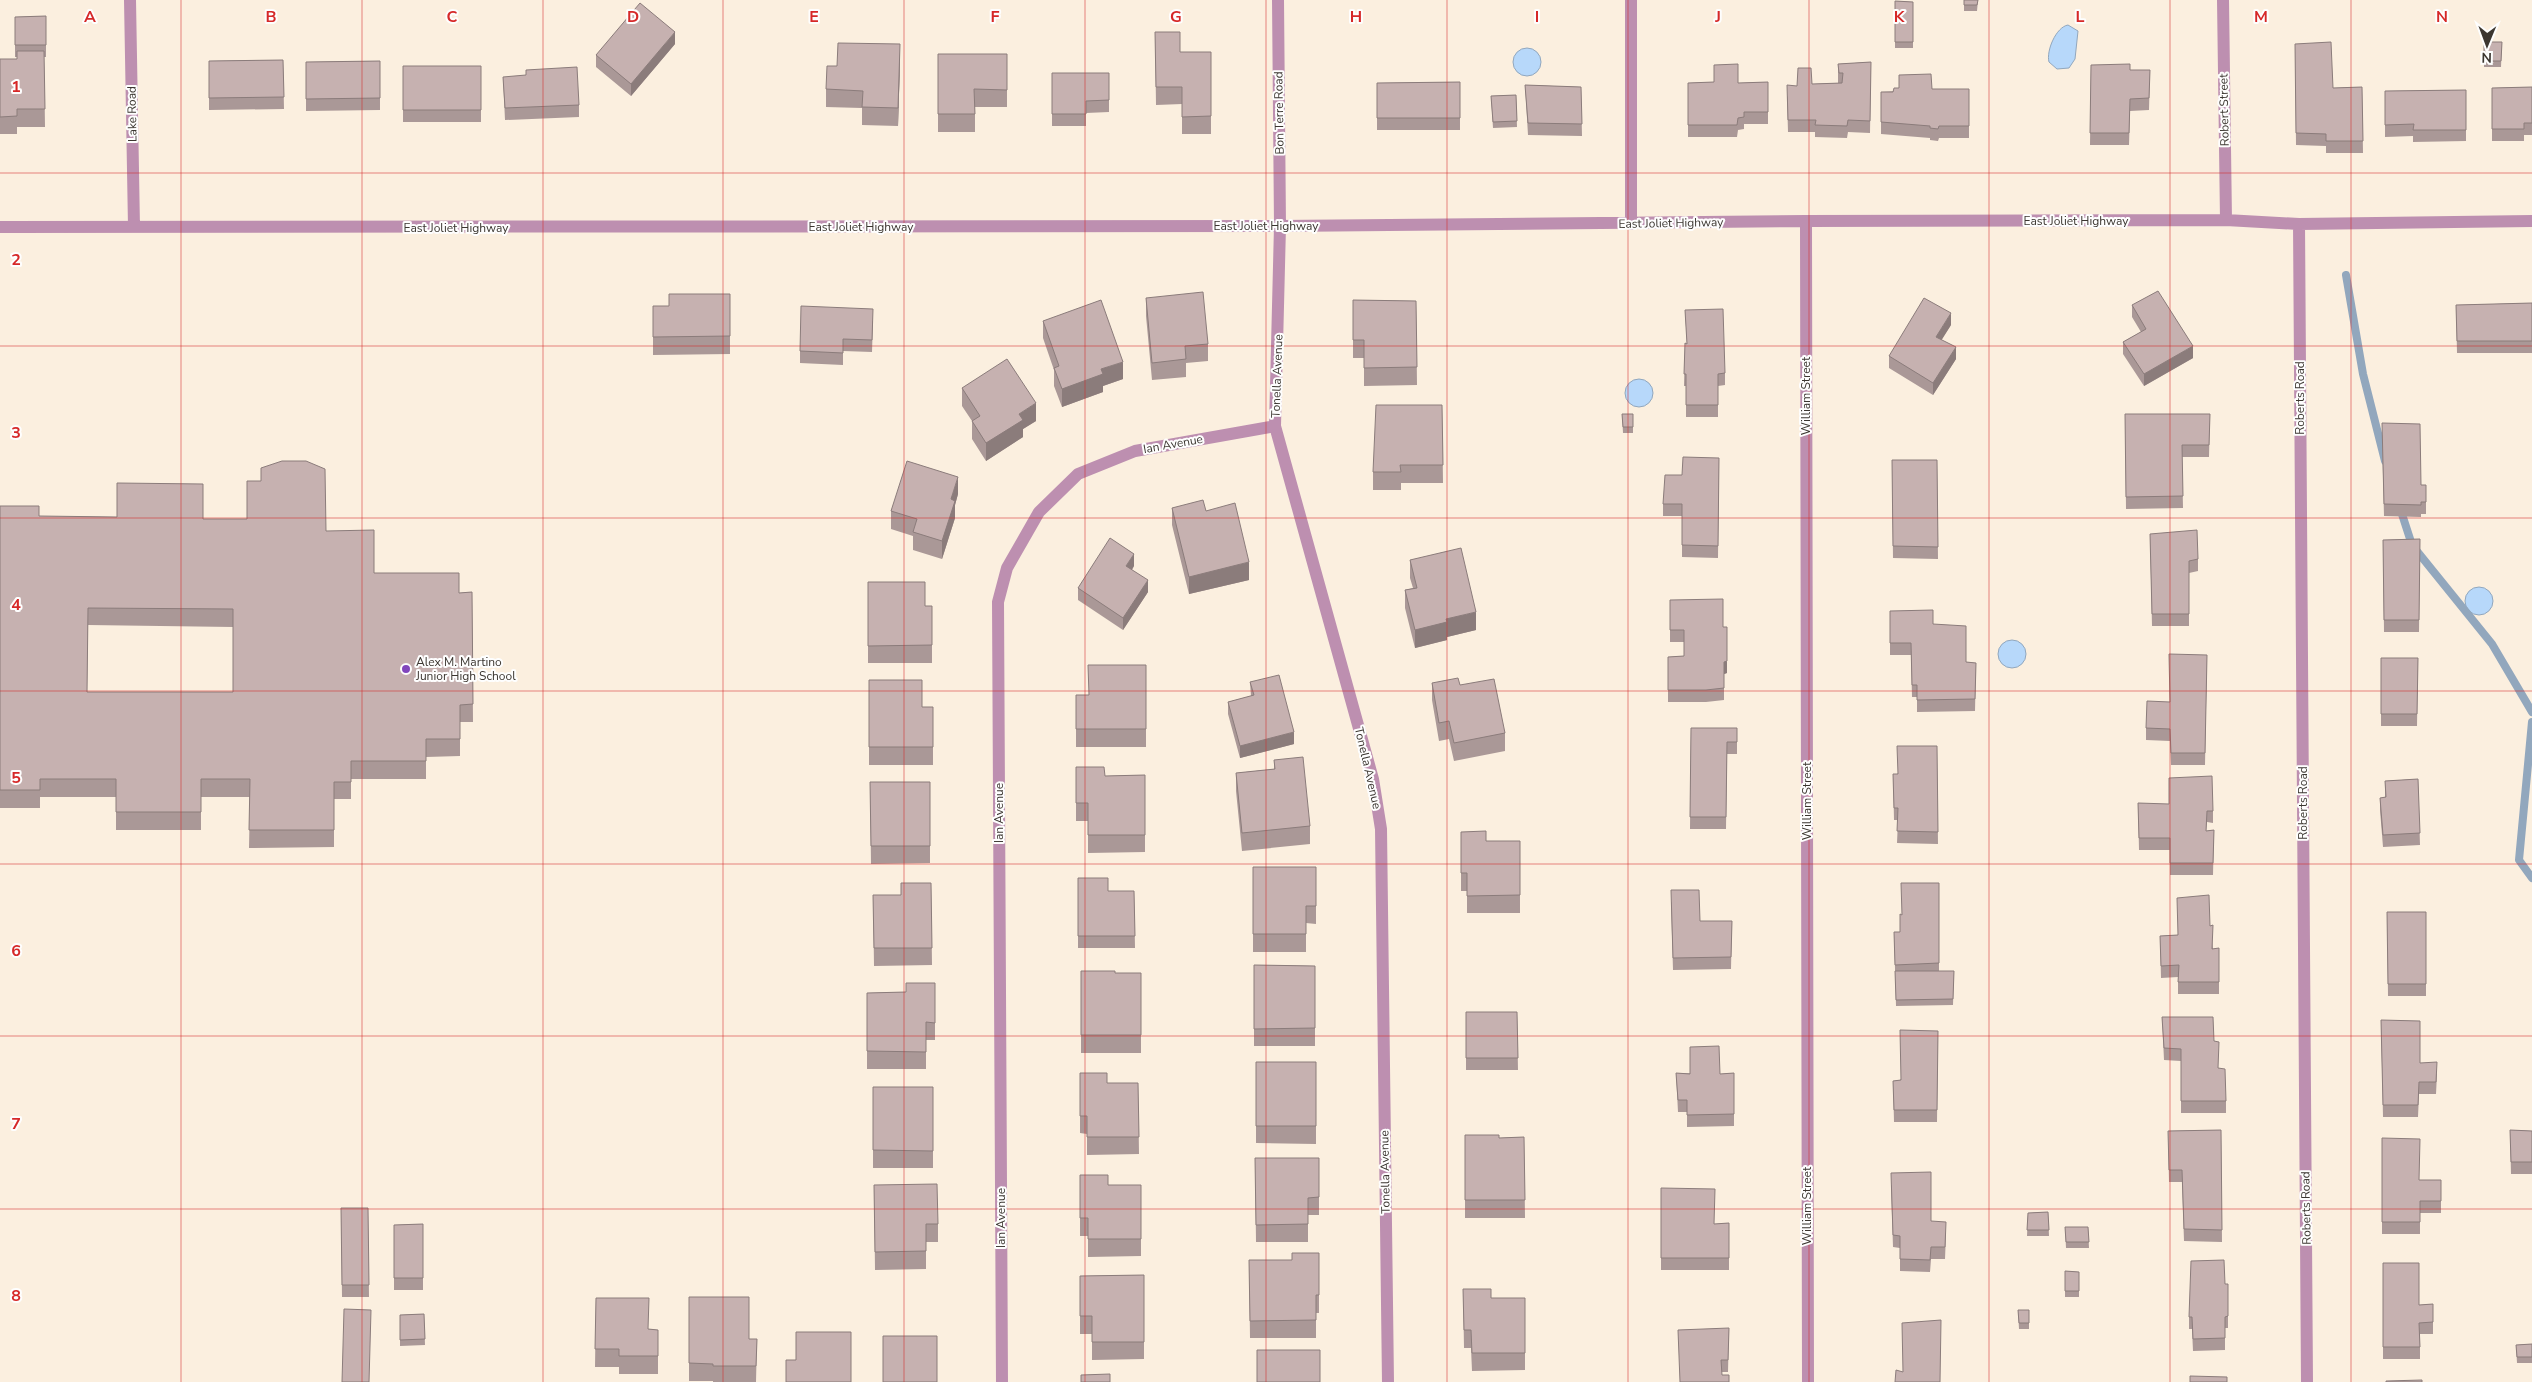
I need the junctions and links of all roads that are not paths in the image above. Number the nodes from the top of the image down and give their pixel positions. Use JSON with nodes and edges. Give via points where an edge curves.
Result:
{"nodes":[{"id":1,"x":130,"y":0,"type":"edge"},
{"id":2,"x":1278,"y":0,"type":"edge"},
{"id":3,"x":1631,"y":0,"type":"edge"},
{"id":4,"x":2223,"y":0,"type":"edge"},
{"id":5,"x":1806,"y":220,"type":"junction"},
{"id":6,"x":2226,"y":220,"type":"junction"},
{"id":7,"x":2532,"y":221,"type":"edge"},
{"id":8,"x":1632,"y":224,"type":"junction"},
{"id":9,"x":2299,"y":224,"type":"junction"},
{"id":10,"x":1280,"y":226,"type":"junction"},
{"id":11,"x":0,"y":227,"type":"edge"},
{"id":12,"x":134,"y":227,"type":"junction"},
{"id":13,"x":1275,"y":426,"type":"junction"},
{"id":14,"x":1002,"y":1382,"type":"edge"},
{"id":15,"x":1388,"y":1382,"type":"edge"},
{"id":16,"x":1808,"y":1382,"type":"edge"},
{"id":17,"x":2307,"y":1382,"type":"edge"}],
"edges":[{"from":1,"to":12,"type":"street","name":"Lake Road"},
{"from":2,"to":10,"type":"street","name":"Bon Terre Road"},
{"from":3,"to":8,"type":"street"},
{"from":4,"to":6,"type":"street","name":"Robert Street"},
{"from":5,"to":6,"type":"street","name":"East Joliet Highway"},
{"from":5,"to":8,"type":"street","name":"East Joliet Highway"},
{"from":5,"to":16,"type":"street","name":"William Street"},
{"from":6,"to":9,"type":"street","name":"East Joliet Highway"},
{"from":7,"to":9,"type":"street","name":"East Joliet Highway"},
{"from":8,"to":10,"type":"street","name":"East Joliet Highway"},
{"from":9,"to":17,"type":"street","name":"Roberts Road"},
{"from":10,"to":12,"type":"street","name":"East Joliet Highway"},
{"from":10,"to":13,"type":"street","name":"Tonella Avenue"},
{"from":11,"to":12,"type":"street","name":"East Joliet Highway"},
{"from":13,"to":14,"type":"street","name":"Ian Avenue","via":[[1135,451],[1078,474],[1039,512],[1007,568],[998,602]]},
{"from":13,"to":15,"type":"street","name":"Tonella Avenue","via":[[1373,779],[1381,828]]}]}
